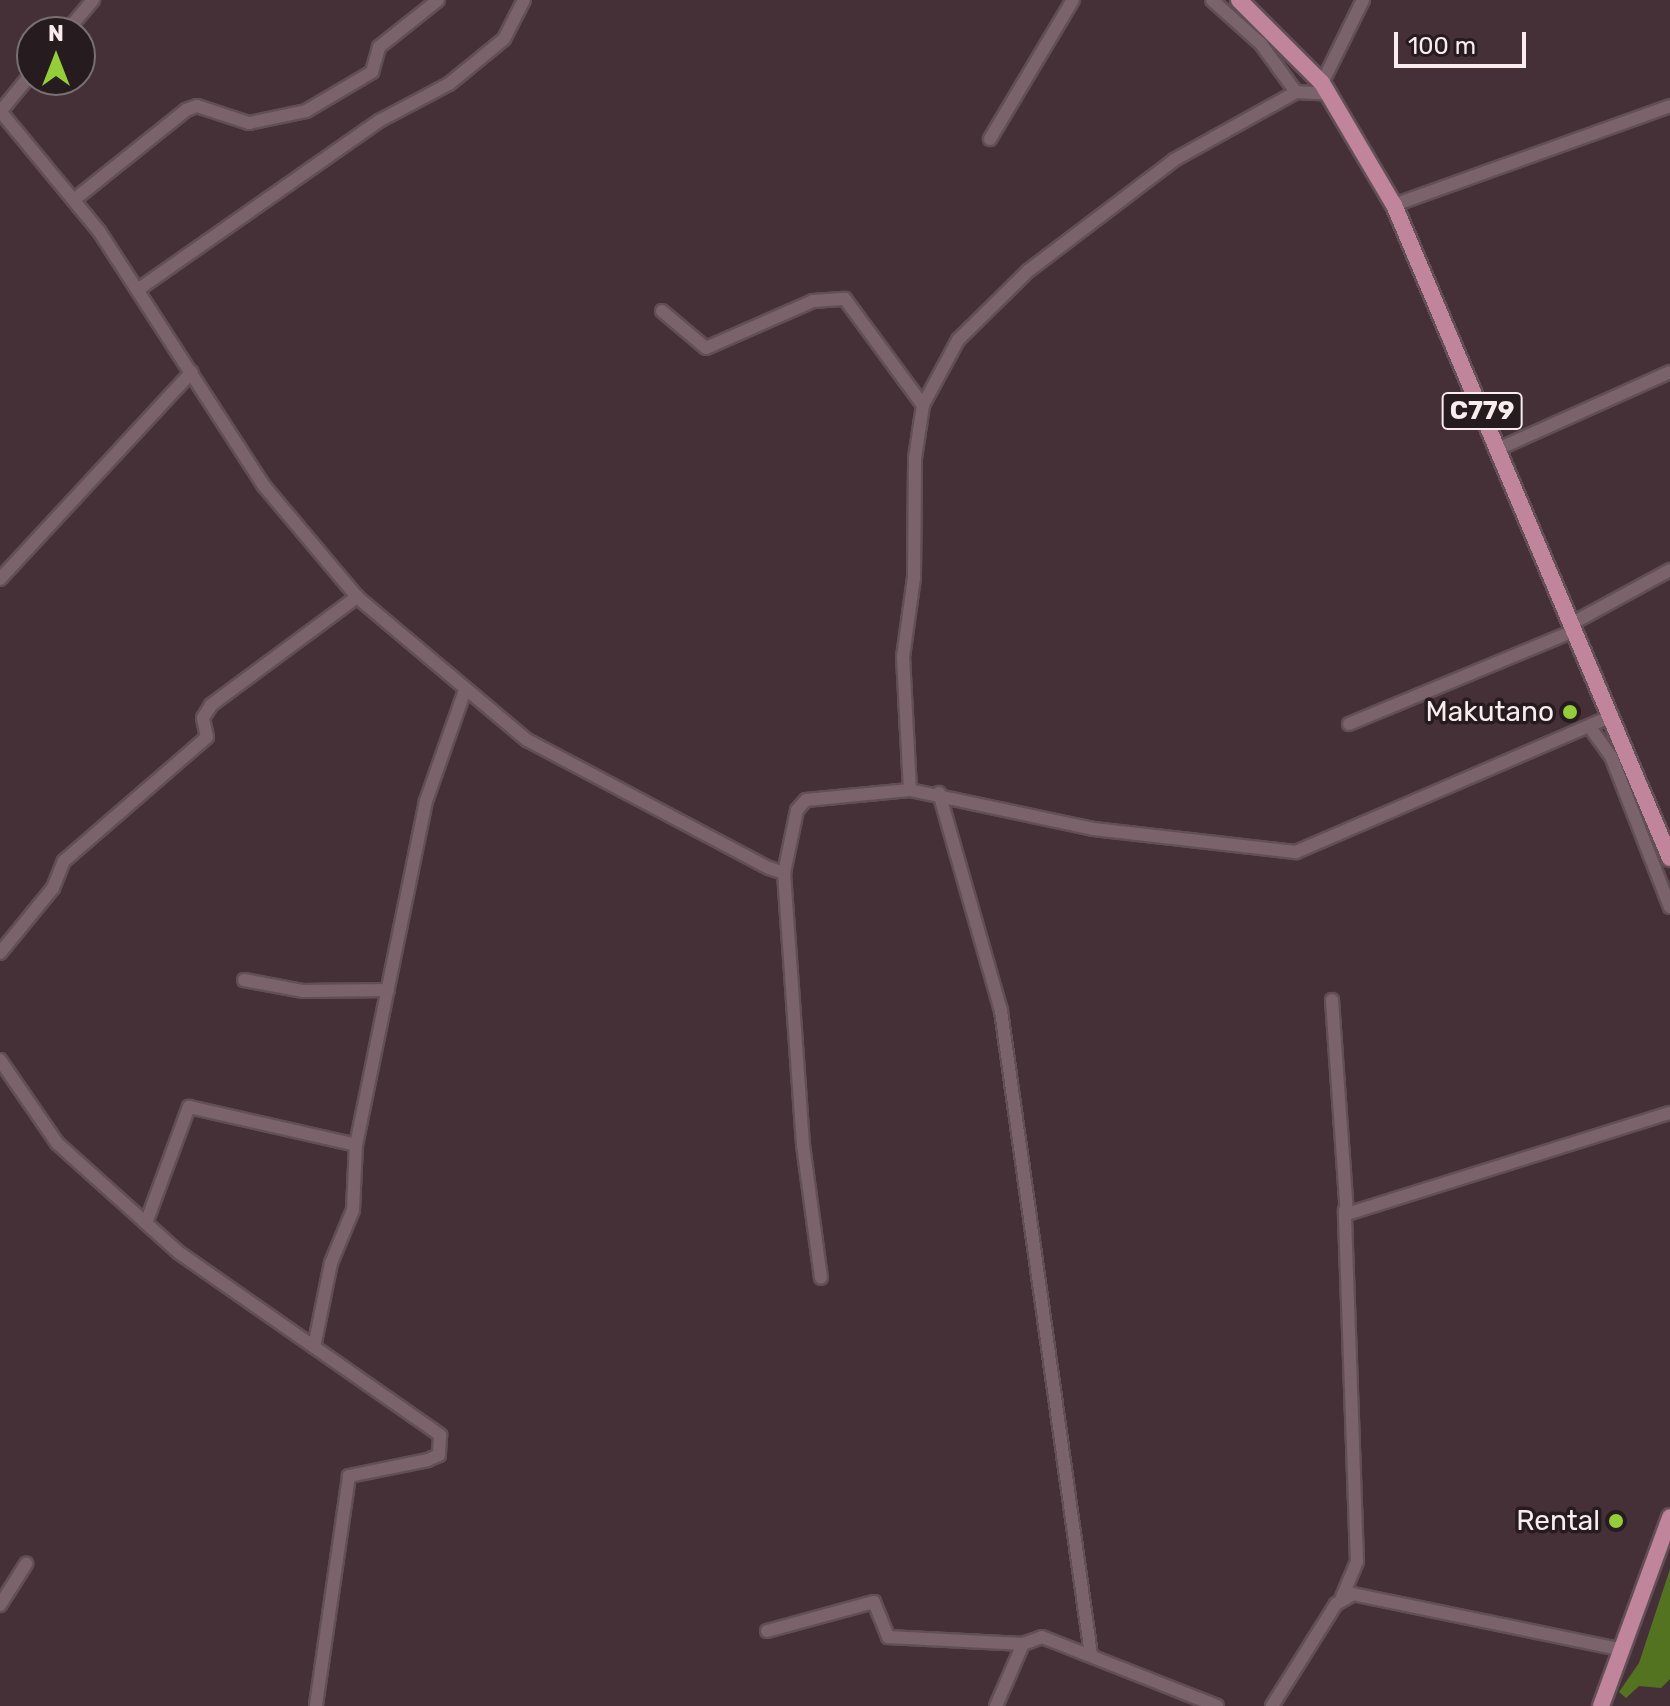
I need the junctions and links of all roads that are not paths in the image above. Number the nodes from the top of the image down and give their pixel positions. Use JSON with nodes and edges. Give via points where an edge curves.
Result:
{"nodes":[{"id":1,"x":93,"y":0,"type":"edge"},
{"id":2,"x":438,"y":0,"type":"edge"},
{"id":3,"x":524,"y":0,"type":"edge"},
{"id":4,"x":1073,"y":0,"type":"edge"},
{"id":5,"x":1212,"y":0,"type":"edge"},
{"id":6,"x":1239,"y":0,"type":"edge"},
{"id":7,"x":1363,"y":0,"type":"edge"},
{"id":8,"x":80,"y":16,"type":"edge"},
{"id":9,"x":1326,"y":88,"type":"junction"},
{"id":10,"x":16,"y":92,"type":"edge"},
{"id":11,"x":1296,"y":92,"type":"junction"},
{"id":12,"x":1670,"y":106,"type":"edge"},
{"id":13,"x":0,"y":111,"type":"edge"},
{"id":14,"x":990,"y":139,"type":"dead end"},
{"id":15,"x":75,"y":199,"type":"junction"},
{"id":16,"x":1394,"y":205,"type":"junction"},
{"id":17,"x":139,"y":289,"type":"junction"},
{"id":18,"x":662,"y":311,"type":"dead end"},
{"id":19,"x":192,"y":372,"type":"junction"},
{"id":20,"x":1670,"y":372,"type":"edge"},
{"id":21,"x":923,"y":405,"type":"junction"},
{"id":22,"x":1498,"y":449,"type":"junction"},
{"id":23,"x":1670,"y":570,"type":"edge"},
{"id":24,"x":0,"y":579,"type":"edge"},
{"id":25,"x":357,"y":597,"type":"junction"},
{"id":26,"x":1572,"y":628,"type":"junction"},
{"id":27,"x":464,"y":693,"type":"junction"},
{"id":28,"x":1609,"y":717,"type":"junction"},
{"id":29,"x":1349,"y":724,"type":"dead end"},
{"id":30,"x":1589,"y":726,"type":"junction"},
{"id":31,"x":910,"y":790,"type":"junction"},
{"id":32,"x":939,"y":793,"type":"junction"},
{"id":33,"x":1649,"y":810,"type":"junction"},
{"id":34,"x":1633,"y":817,"type":"junction"},
{"id":35,"x":1670,"y":858,"type":"edge"},
{"id":36,"x":784,"y":873,"type":"junction"},
{"id":37,"x":1670,"y":907,"type":"edge"},
{"id":38,"x":0,"y":953,"type":"edge"},
{"id":39,"x":244,"y":980,"type":"dead end"},
{"id":40,"x":388,"y":990,"type":"junction"},
{"id":41,"x":1332,"y":1000,"type":"dead end"},
{"id":42,"x":0,"y":1060,"type":"edge"},
{"id":43,"x":1670,"y":1113,"type":"edge"},
{"id":44,"x":356,"y":1145,"type":"junction"},
{"id":45,"x":1345,"y":1210,"type":"junction"},
{"id":46,"x":146,"y":1223,"type":"junction"},
{"id":47,"x":821,"y":1278,"type":"dead end"},
{"id":48,"x":314,"y":1347,"type":"junction"},
{"id":49,"x":1670,"y":1517,"type":"edge"},
{"id":50,"x":26,"y":1564,"type":"dead end"},
{"id":51,"x":1342,"y":1597,"type":"junction"},
{"id":52,"x":0,"y":1605,"type":"edge"},
{"id":53,"x":767,"y":1631,"type":"dead end"},
{"id":54,"x":1023,"y":1644,"type":"junction"},
{"id":55,"x":1618,"y":1649,"type":"junction"},
{"id":56,"x":1091,"y":1655,"type":"junction"},
{"id":57,"x":316,"y":1706,"type":"edge"},
{"id":58,"x":996,"y":1706,"type":"edge"},
{"id":59,"x":1217,"y":1706,"type":"edge"},
{"id":60,"x":1272,"y":1706,"type":"edge"},
{"id":61,"x":1601,"y":1706,"type":"edge"}],
"edges":[{"from":1,"to":8,"type":"street"},
{"from":2,"to":15,"type":"street","via":[[379,47],[372,72],[306,111],[249,123],[197,106],[186,110]]},
{"from":3,"to":17,"type":"street","via":[[504,39],[449,84],[379,121]]},
{"from":4,"to":14,"type":"street"},
{"from":5,"to":11,"type":"street","via":[[1261,44]]},
{"from":6,"to":9,"type":"main road","number":"C779"},
{"from":7,"to":9,"type":"street"},
{"from":9,"to":11,"type":"street"},
{"from":9,"to":16,"type":"main road","number":"C779"},
{"from":10,"to":13,"type":"street"},
{"from":11,"to":21,"type":"street","via":[[1174,160],[993,300],[958,340]]},
{"from":12,"to":16,"type":"street"},
{"from":13,"to":15,"type":"street"},
{"from":15,"to":17,"type":"street"},
{"from":16,"to":22,"type":"main road","number":"C779"},
{"from":17,"to":19,"type":"street"},
{"from":18,"to":21,"type":"street","via":[[706,348],[813,301],[845,299]]},
{"from":19,"to":24,"type":"street"},
{"from":19,"to":25,"type":"street","via":[[264,486]]},
{"from":20,"to":22,"type":"street"},
{"from":21,"to":31,"type":"street","via":[[903,657]]},
{"from":22,"to":26,"type":"main road","number":"C779"},
{"from":23,"to":26,"type":"street"},
{"from":25,"to":27,"type":"street"},
{"from":25,"to":38,"type":"street","via":[[211,705],[203,718],[207,737],[64,861],[53,888]]},
{"from":26,"to":28,"type":"main road","number":"C779"},
{"from":26,"to":29,"type":"street"},
{"from":27,"to":36,"type":"street","via":[[563,760]]},
{"from":27,"to":40,"type":"street","via":[[426,801]]},
{"from":28,"to":30,"type":"street"},
{"from":28,"to":33,"type":"main road","number":"C779"},
{"from":30,"to":32,"type":"street","via":[[1296,852],[1078,827]]},
{"from":30,"to":34,"type":"street","via":[[1611,756]]},
{"from":31,"to":32,"type":"street"},
{"from":31,"to":36,"type":"street","via":[[806,800],[797,810]]},
{"from":32,"to":56,"type":"street","via":[[1001,1011]]},
{"from":33,"to":34,"type":"street"},
{"from":33,"to":35,"type":"main road","number":"C779"},
{"from":34,"to":37,"type":"street"},
{"from":36,"to":47,"type":"street","via":[[803,1145]]},
{"from":39,"to":40,"type":"street","via":[[302,991]]},
{"from":40,"to":44,"type":"street"},
{"from":41,"to":45,"type":"street"},
{"from":42,"to":46,"type":"street","via":[[57,1143]]},
{"from":43,"to":45,"type":"street","via":[[1357,1213]]},
{"from":44,"to":46,"type":"street","via":[[189,1107]]},
{"from":44,"to":48,"type":"street","via":[[353,1210],[331,1263]]},
{"from":45,"to":51,"type":"street","via":[[1357,1561]]},
{"from":46,"to":48,"type":"street"},
{"from":48,"to":57,"type":"street","via":[[437,1433],[442,1445],[439,1455],[415,1465],[349,1476]]},
{"from":49,"to":55,"type":"main road"},
{"from":50,"to":52,"type":"street"},
{"from":51,"to":55,"type":"street","via":[[1361,1594]]},
{"from":51,"to":60,"type":"street"},
{"from":53,"to":54,"type":"street","via":[[874,1602],[888,1637]]},
{"from":54,"to":56,"type":"street","via":[[1042,1637]]},
{"from":54,"to":58,"type":"street"},
{"from":55,"to":61,"type":"main road"},
{"from":56,"to":59,"type":"street"}]}
